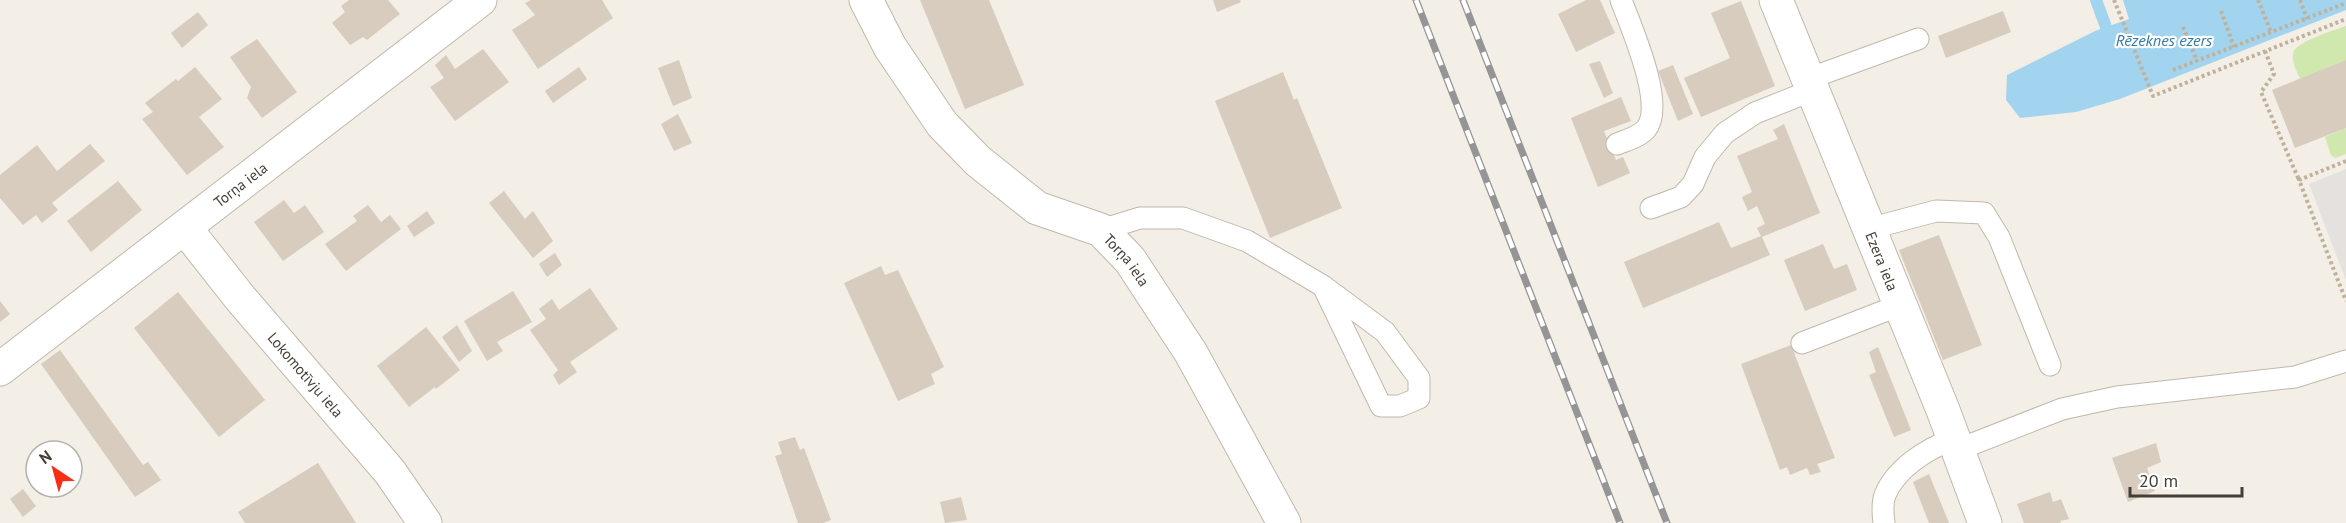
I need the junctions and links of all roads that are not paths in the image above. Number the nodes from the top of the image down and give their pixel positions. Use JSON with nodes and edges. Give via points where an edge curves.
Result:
{"nodes":[{"id":1,"x":480,"y":0,"type":"edge"},
{"id":2,"x":866,"y":0,"type":"edge"},
{"id":3,"x":1621,"y":0,"type":"edge"},
{"id":4,"x":1776,"y":0,"type":"edge"},
{"id":5,"x":1918,"y":39,"type":"dead end"},
{"id":6,"x":1810,"y":84,"type":"junction"},
{"id":7,"x":1617,"y":144,"type":"dead end"},
{"id":8,"x":1651,"y":208,"type":"dead end"},
{"id":9,"x":185,"y":228,"type":"junction"},
{"id":10,"x":1101,"y":230,"type":"junction"},
{"id":11,"x":1871,"y":232,"type":"junction"},
{"id":12,"x":1323,"y":286,"type":"junction"},
{"id":13,"x":1900,"y":306,"type":"junction"},
{"id":14,"x":1802,"y":343,"type":"dead end"},
{"id":15,"x":2346,"y":361,"type":"edge"},
{"id":16,"x":2050,"y":365,"type":"dead end"},
{"id":17,"x":0,"y":369,"type":"edge"},
{"id":18,"x":1955,"y":445,"type":"junction"},
{"id":19,"x":425,"y":523,"type":"edge"},
{"id":20,"x":1284,"y":523,"type":"edge"},
{"id":21,"x":1884,"y":523,"type":"edge"},
{"id":22,"x":1985,"y":523,"type":"edge"}],
"edges":[{"from":1,"to":9,"type":"street","name":"Torņa iela"},
{"from":2,"to":10,"type":"street","name":"Torņa iela","via":[[890,47],[942,124],[978,161],[1036,208]]},
{"from":3,"to":7,"type":"lane","via":[[1643,61],[1653,115],[1640,135]]},
{"from":4,"to":6,"type":"street","name":"Ezera iela"},
{"from":5,"to":6,"type":"lane"},
{"from":6,"to":8,"type":"lane","via":[[1725,133],[1681,197]]},
{"from":6,"to":11,"type":"street","name":"Ezera iela"},
{"from":9,"to":17,"type":"street","name":"Torņa iela"},
{"from":9,"to":19,"type":"street","name":"Lokomotīvju iela","via":[[390,472]]},
{"from":10,"to":12,"type":"lane","via":[[1140,218],[1183,218],[1247,241]]},
{"from":10,"to":20,"type":"street","name":"Torņa iela","via":[[1130,260],[1191,353]]},
{"from":11,"to":13,"type":"street","name":"Ezera iela"},
{"from":11,"to":16,"type":"lane","via":[[1936,211],[1984,213],[1999,237]]},
{"from":12,"to":12,"type":"lane","via":[[1381,406],[1400,406],[1419,398],[1419,378],[1385,332]]},
{"from":13,"to":14,"type":"lane"},
{"from":13,"to":18,"type":"street","name":"Ezera iela"},
{"from":15,"to":18,"type":"lane","via":[[2295,377],[2118,397],[2062,409]]},
{"from":18,"to":21,"type":"lane","via":[[1934,446],[1894,478],[1884,497]]},
{"from":18,"to":22,"type":"street","name":"Ezera iela"}]}
